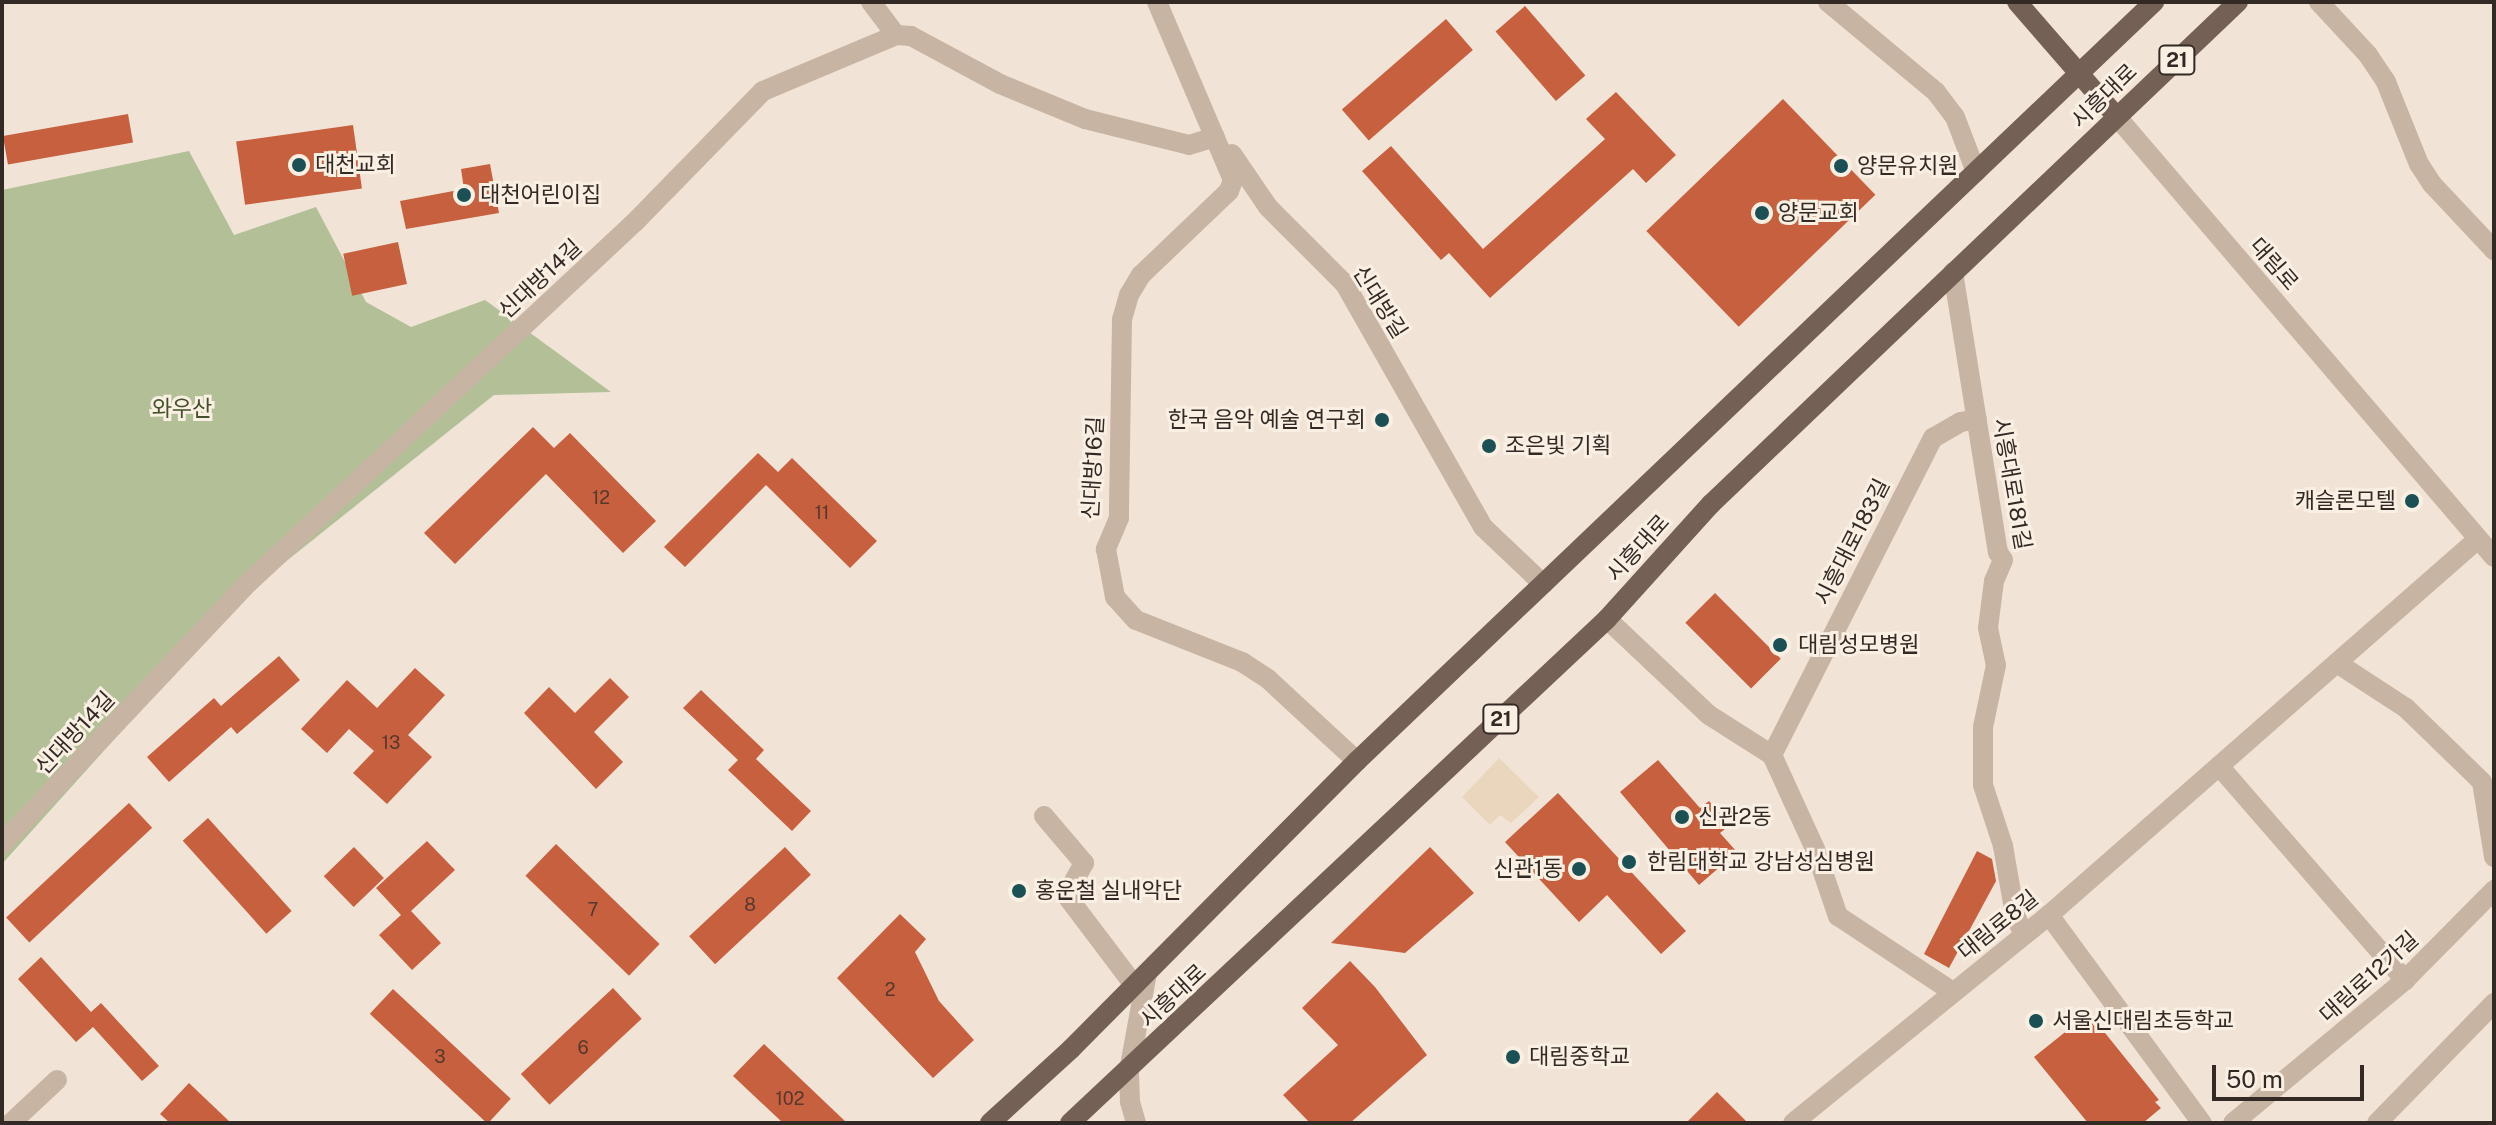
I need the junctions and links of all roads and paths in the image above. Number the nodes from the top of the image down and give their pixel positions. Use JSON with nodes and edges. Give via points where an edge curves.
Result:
{"nodes":[{"id":1,"x":871,"y":2,"type":"edge"},
{"id":2,"x":1157,"y":2,"type":"edge"},
{"id":3,"x":1828,"y":2,"type":"edge"},
{"id":4,"x":2017,"y":2,"type":"edge"},
{"id":5,"x":2154,"y":2,"type":"edge"},
{"id":6,"x":2238,"y":2,"type":"edge"},
{"id":7,"x":2319,"y":2,"type":"edge"},
{"id":8,"x":896,"y":35,"type":"junction"},
{"id":9,"x":2079,"y":73,"type":"junction"},
{"id":10,"x":2117,"y":117,"type":"junction"},
{"id":11,"x":1215,"y":137,"type":"junction"},
{"id":12,"x":1976,"y":172,"type":"junction"},
{"id":13,"x":2494,"y":250,"type":"edge"},
{"id":14,"x":1953,"y":272,"type":"junction"},
{"id":15,"x":1977,"y":419,"type":"junction"},
{"id":16,"x":2478,"y":539,"type":"junction"},
{"id":17,"x":2494,"y":557,"type":"edge"},
{"id":18,"x":1543,"y":584,"type":"junction"},
{"id":19,"x":1607,"y":619,"type":"junction"},
{"id":20,"x":2337,"y":663,"type":"junction"},
{"id":21,"x":1772,"y":755,"type":"junction"},
{"id":22,"x":1357,"y":761,"type":"junction"},
{"id":23,"x":2219,"y":766,"type":"junction"},
{"id":24,"x":1044,"y":816,"type":"dead end"},
{"id":25,"x":2,"y":844,"type":"edge"},
{"id":26,"x":2494,"y":857,"type":"edge"},
{"id":27,"x":2494,"y":890,"type":"edge"},
{"id":28,"x":2049,"y":915,"type":"junction"},
{"id":29,"x":2024,"y":935,"type":"junction"},
{"id":30,"x":1140,"y":979,"type":"junction"},
{"id":31,"x":2405,"y":980,"type":"junction"},
{"id":32,"x":1953,"y":992,"type":"junction"},
{"id":33,"x":2494,"y":1003,"type":"edge"},
{"id":34,"x":1129,"y":1071,"type":"junction"},
{"id":35,"x":57,"y":1080,"type":"dead end"},
{"id":36,"x":1100,"y":1099,"type":"junction"},
{"id":37,"x":1801,"y":1121,"type":"edge"},
{"id":38,"x":11,"y":1123,"type":"edge"},
{"id":39,"x":990,"y":1123,"type":"edge"},
{"id":40,"x":1070,"y":1123,"type":"edge"},
{"id":41,"x":1090,"y":1123,"type":"edge"},
{"id":42,"x":1136,"y":1123,"type":"edge"},
{"id":43,"x":2202,"y":1123,"type":"edge"},
{"id":44,"x":2233,"y":1123,"type":"edge"},
{"id":45,"x":2377,"y":1123,"type":"edge"}],
"edges":[{"from":1,"to":8,"type":"street"},
{"from":2,"to":11,"type":"street","name":"신대방길"},
{"from":3,"to":12,"type":"street","via":[[1936,92],[1955,117]]},
{"from":4,"to":9,"type":"main road","name":"대림로"},
{"from":5,"to":9,"type":"main road","name":"시흥대로"},
{"from":6,"to":10,"type":"main road","name":"시흥대로","number":"21"},
{"from":7,"to":13,"type":"street","via":[[2386,82],[2432,184]]},
{"from":8,"to":11,"type":"street","via":[[911,36],[1000,84],[1085,119],[1189,145]]},
{"from":8,"to":25,"type":"street","name":"신대방14길","via":[[763,91],[625,232],[245,586]]},
{"from":9,"to":10,"type":"main road","name":"대림로"},
{"from":9,"to":12,"type":"main road","name":"시흥대로"},
{"from":10,"to":14,"type":"main road","name":"시흥대로","number":"21"},
{"from":10,"to":16,"type":"street","name":"대림로"},
{"from":11,"to":18,"type":"street","name":"신대방길","via":[[1268,207],[1345,284],[1483,527]]},
{"from":11,"to":22,"type":"street","name":"신대방16길","via":[[1231,171],[1229,191],[1141,275],[1122,320],[1119,518],[1106,549],[1115,597],[1136,620],[1242,662],[1268,679]]},
{"from":12,"to":18,"type":"main road","name":"시흥대로"},
{"from":14,"to":15,"type":"street","name":"시흥대로181길"},
{"from":14,"to":19,"type":"main road","name":"시흥대로","number":"21","via":[[1711,504]]},
{"from":15,"to":21,"type":"street","name":"시흥대로183길","via":[[1933,438]]},
{"from":15,"to":29,"type":"street","name":"시흥대로181길","via":[[2003,560],[1994,581],[1988,628],[1996,665],[1983,727],[1983,785]]},
{"from":16,"to":17,"type":"street","name":"대림로"},
{"from":16,"to":20,"type":"street","name":"대림로8길"},
{"from":18,"to":22,"type":"main road","name":"시흥대로"},
{"from":19,"to":21,"type":"street","via":[[1709,715]]},
{"from":19,"to":34,"type":"main road","name":"시흥대로","number":"21"},
{"from":20,"to":23,"type":"street","name":"대림로8길"},
{"from":20,"to":26,"type":"street","via":[[2406,708],[2482,782]]},
{"from":21,"to":32,"type":"street","via":[[1815,849],[1838,916]]},
{"from":22,"to":30,"type":"main road","name":"시흥대로"},
{"from":23,"to":28,"type":"street","name":"대림로8길"},
{"from":23,"to":31,"type":"street"},
{"from":24,"to":30,"type":"street","via":[[1084,863],[1066,895]]},
{"from":27,"to":31,"type":"street","name":"대림로12가길"},
{"from":28,"to":29,"type":"street","name":"대림로8길"},
{"from":28,"to":43,"type":"street"},
{"from":29,"to":32,"type":"street","name":"대림로8길"},
{"from":30,"to":34,"type":"street"},
{"from":30,"to":39,"type":"main road","name":"시흥대로"},
{"from":31,"to":44,"type":"street","name":"대림로12가길"},
{"from":32,"to":37,"type":"street","name":"대림로8길"},
{"from":33,"to":45,"type":"street"},
{"from":34,"to":36,"type":"main road","name":"시흥대로","number":"21"},
{"from":34,"to":42,"type":"street"},
{"from":35,"to":38,"type":"street"},
{"from":36,"to":40,"type":"main road","name":"시흥대로","number":"21"},
{"from":36,"to":41,"type":"main road"}]}
